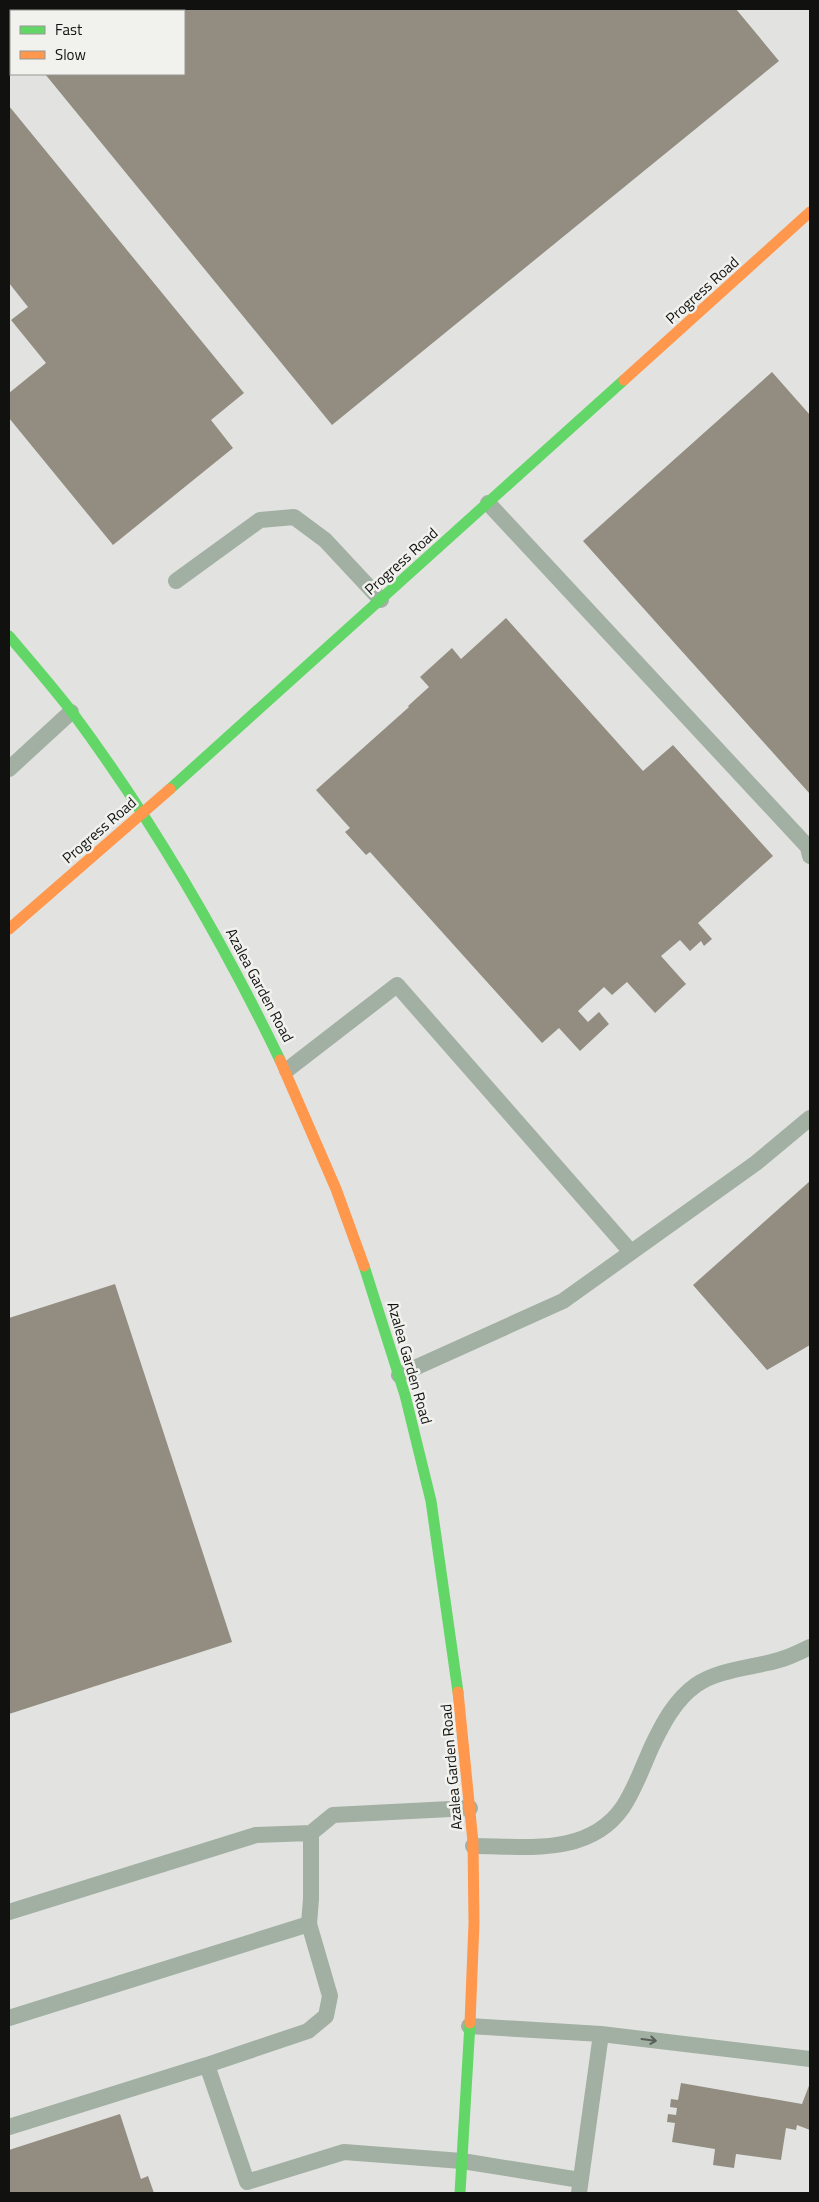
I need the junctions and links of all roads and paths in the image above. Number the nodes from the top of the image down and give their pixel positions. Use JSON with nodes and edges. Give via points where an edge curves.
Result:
{"nodes":[{"id":1,"x":810,"y":212,"type":"edge"},
{"id":2,"x":488,"y":503,"type":"junction"},
{"id":3,"x":176,"y":581,"type":"dead end"},
{"id":4,"x":382,"y":600,"type":"junction"},
{"id":5,"x":9,"y":636,"type":"edge"},
{"id":6,"x":71,"y":712,"type":"junction"},
{"id":7,"x":9,"y":769,"type":"edge"},
{"id":8,"x":142,"y":812,"type":"junction"},
{"id":9,"x":810,"y":856,"type":"edge"},
{"id":10,"x":9,"y":929,"type":"edge"},
{"id":11,"x":287,"y":1070,"type":"junction"},
{"id":12,"x":810,"y":1118,"type":"edge"},
{"id":13,"x":631,"y":1252,"type":"junction"},
{"id":14,"x":399,"y":1375,"type":"junction"},
{"id":15,"x":810,"y":1647,"type":"edge"},
{"id":16,"x":470,"y":1808,"type":"junction"},
{"id":17,"x":311,"y":1833,"type":"junction"},
{"id":18,"x":473,"y":1846,"type":"junction"},
{"id":19,"x":9,"y":1912,"type":"edge"},
{"id":20,"x":309,"y":1924,"type":"junction"},
{"id":21,"x":9,"y":2018,"type":"edge"},
{"id":22,"x":470,"y":2026,"type":"junction"},
{"id":23,"x":601,"y":2034,"type":"junction"},
{"id":24,"x":810,"y":2059,"type":"edge"},
{"id":25,"x":208,"y":2065,"type":"junction"},
{"id":26,"x":9,"y":2127,"type":"edge"},
{"id":27,"x":462,"y":2161,"type":"junction"},
{"id":28,"x":580,"y":2186,"type":"edge"},
{"id":29,"x":249,"y":2187,"type":"edge"},
{"id":30,"x":460,"y":2193,"type":"edge"}],
"edges":[{"from":1,"to":2,"type":"main road","name":"Progress Road"},
{"from":2,"to":4,"type":"main road","name":"Progress Road"},
{"from":2,"to":9,"type":"lane","via":[[808,848]]},
{"from":3,"to":4,"type":"lane","via":[[260,520],[294,517],[325,540]]},
{"from":4,"to":8,"type":"main road","name":"Progress Road"},
{"from":5,"to":6,"type":"main road","name":"Azalea Garden Road"},
{"from":6,"to":7,"type":"lane"},
{"from":6,"to":8,"type":"main road","name":"Azalea Garden Road"},
{"from":8,"to":10,"type":"main road","name":"Progress Road"},
{"from":8,"to":11,"type":"main road","name":"Azalea Garden Road","via":[[223,945]]},
{"from":11,"to":13,"type":"lane","via":[[397,985]]},
{"from":11,"to":14,"type":"main road","name":"Azalea Garden Road","via":[[360,1248]]},
{"from":12,"to":13,"type":"lane","via":[[756,1163]]},
{"from":13,"to":14,"type":"lane","via":[[563,1301]]},
{"from":14,"to":16,"type":"main road","name":"Azalea Garden Road","via":[[432,1504],[463,1715]]},
{"from":15,"to":18,"type":"lane","via":[[781,1660],[717,1675],[696,1685],[675,1705],[662,1725],[623,1807],[607,1825],[582,1840],[553,1846]]},
{"from":16,"to":17,"type":"lane","via":[[333,1816]]},
{"from":16,"to":18,"type":"main road","name":"Azalea Garden Road"},
{"from":17,"to":19,"type":"lane","via":[[256,1835]]},
{"from":17,"to":20,"type":"lane"},
{"from":18,"to":22,"type":"main road","name":"Azalea Garden Road"},
{"from":20,"to":21,"type":"lane"},
{"from":20,"to":25,"type":"lane","via":[[330,1996],[326,2016],[308,2031]]},
{"from":22,"to":23,"type":"lane"},
{"from":22,"to":27,"type":"main road","name":"Azalea Garden Road"},
{"from":23,"to":24,"type":"lane","one_way":true},
{"from":23,"to":28,"type":"lane"},
{"from":25,"to":26,"type":"lane"},
{"from":25,"to":29,"type":"lane"},
{"from":27,"to":28,"type":"lane"},
{"from":27,"to":29,"type":"lane","via":[[344,2152]]},
{"from":27,"to":30,"type":"main road","name":"Azalea Garden Road"}]}
